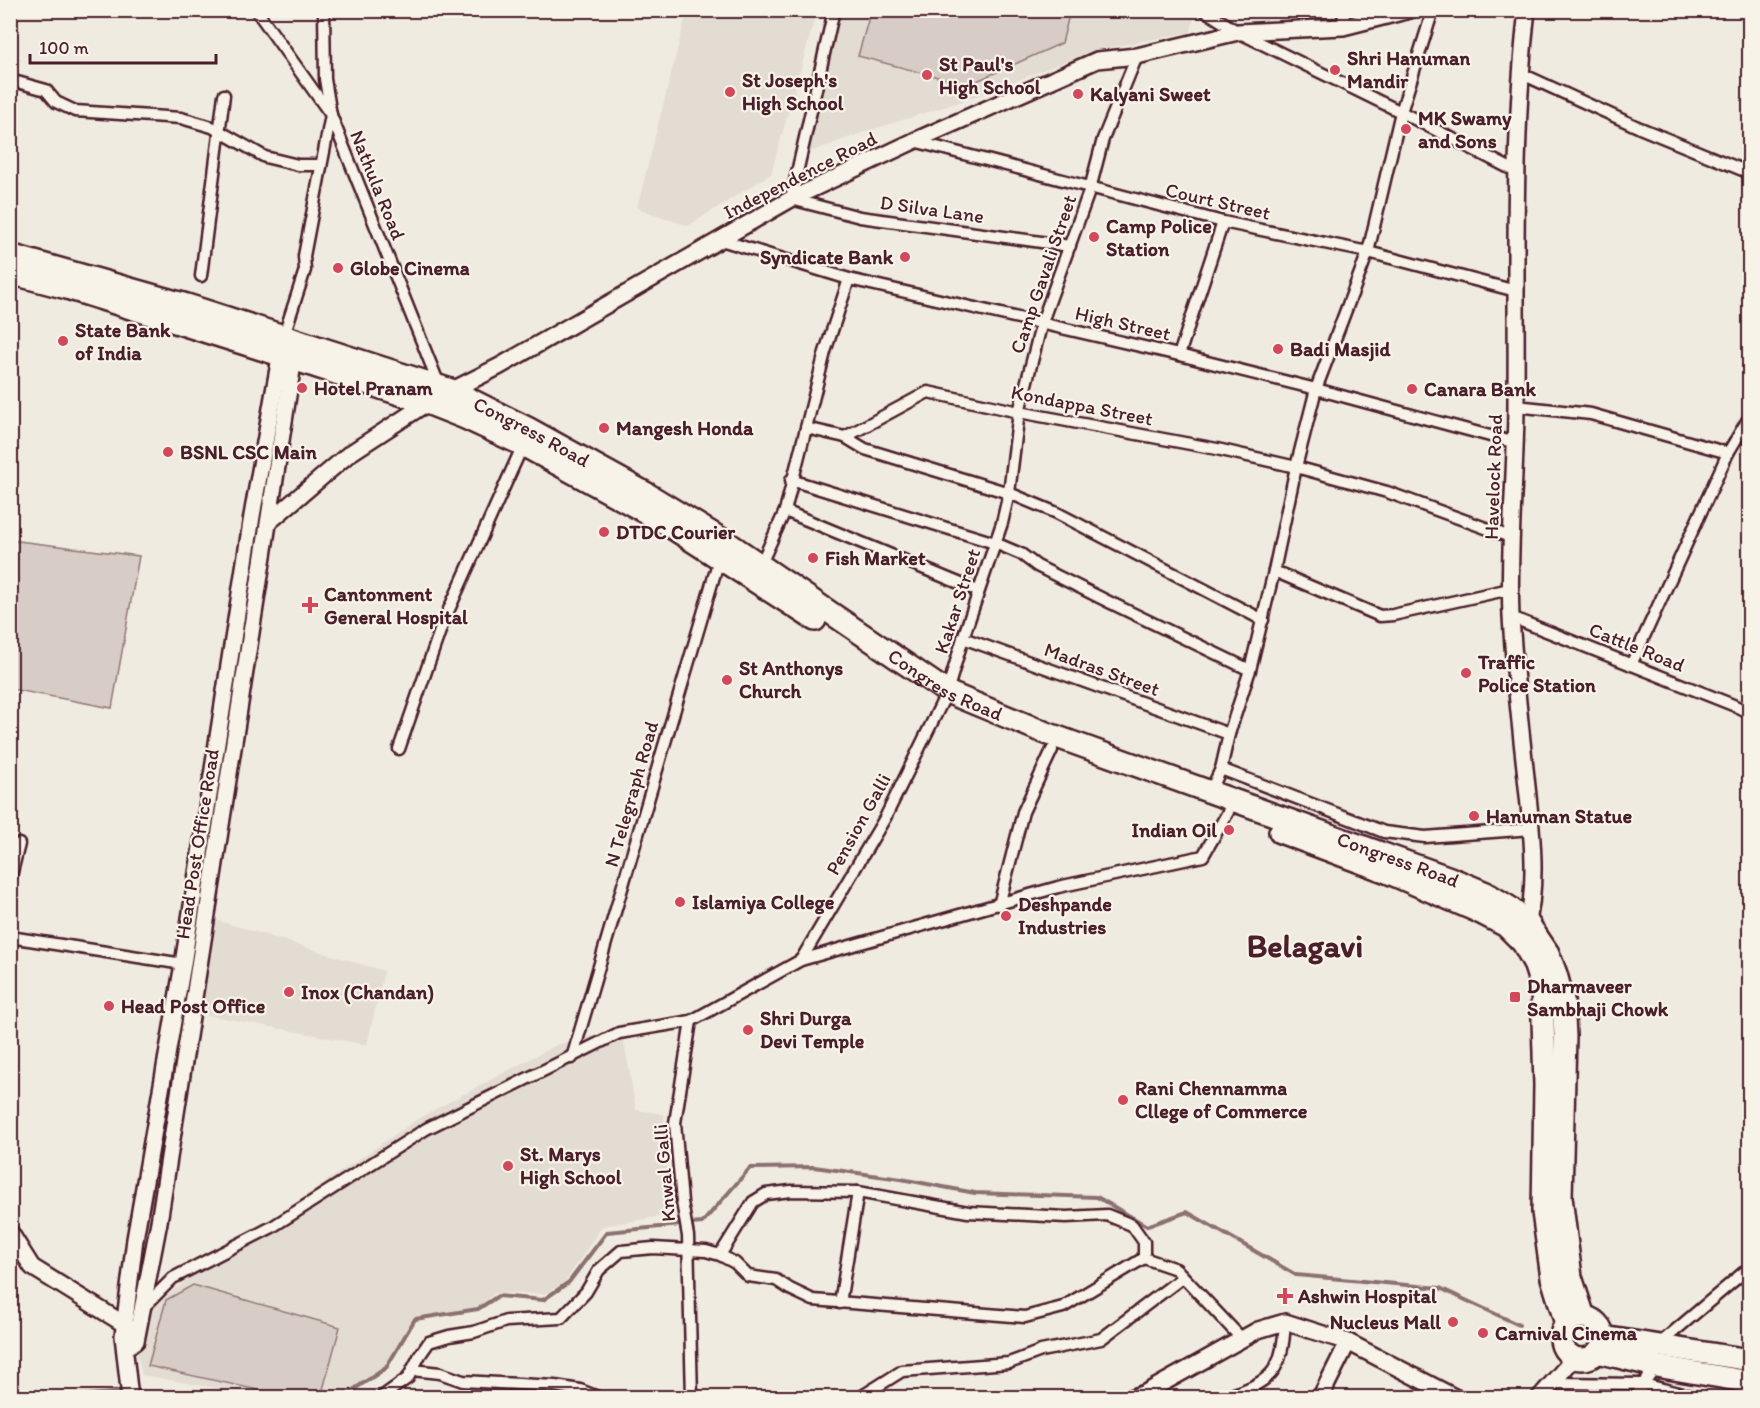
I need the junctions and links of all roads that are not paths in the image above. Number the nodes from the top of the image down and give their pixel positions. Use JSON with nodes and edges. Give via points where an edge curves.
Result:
{"nodes":[{"id":1,"x":256,"y":10,"type":"edge"},
{"id":2,"x":324,"y":10,"type":"edge"},
{"id":3,"x":834,"y":10,"type":"edge"},
{"id":4,"x":1204,"y":10,"type":"edge"},
{"id":5,"x":1344,"y":10,"type":"edge"},
{"id":6,"x":1410,"y":10,"type":"edge"},
{"id":7,"x":1433,"y":10,"type":"edge"},
{"id":8,"x":1527,"y":10,"type":"edge"},
{"id":9,"x":1343,"y":27,"type":"junction"},
{"id":10,"x":1238,"y":32,"type":"junction"},
{"id":11,"x":1137,"y":56,"type":"junction"},
{"id":12,"x":1520,"y":73,"type":"junction"},
{"id":13,"x":10,"y":80,"type":"edge"},
{"id":14,"x":224,"y":95,"type":"dead end"},
{"id":15,"x":1401,"y":112,"type":"junction"},
{"id":16,"x":331,"y":115,"type":"junction"},
{"id":17,"x":220,"y":131,"type":"junction"},
{"id":18,"x":914,"y":141,"type":"junction"},
{"id":19,"x":321,"y":165,"type":"junction"},
{"id":20,"x":1517,"y":172,"type":"junction"},
{"id":21,"x":1749,"y":173,"type":"edge"},
{"id":22,"x":1090,"y":189,"type":"junction"},
{"id":23,"x":791,"y":199,"type":"junction"},
{"id":24,"x":1223,"y":222,"type":"junction"},
{"id":25,"x":721,"y":240,"type":"junction"},
{"id":26,"x":1070,"y":246,"type":"junction"},
{"id":27,"x":1368,"y":252,"type":"junction"},
{"id":28,"x":10,"y":255,"type":"edge"},
{"id":29,"x":10,"y":273,"type":"edge"},
{"id":30,"x":201,"y":276,"type":"dead end"},
{"id":31,"x":849,"y":279,"type":"junction"},
{"id":32,"x":1516,"y":291,"type":"junction"},
{"id":33,"x":1042,"y":322,"type":"junction"},
{"id":34,"x":289,"y":347,"type":"junction"},
{"id":35,"x":1179,"y":355,"type":"junction"},
{"id":36,"x":1316,"y":389,"type":"junction"},
{"id":37,"x":440,"y":393,"type":"junction"},
{"id":38,"x":1516,"y":406,"type":"junction"},
{"id":39,"x":1019,"y":412,"type":"junction"},
{"id":40,"x":1749,"y":416,"type":"edge"},
{"id":41,"x":806,"y":428,"type":"junction"},
{"id":42,"x":845,"y":437,"type":"junction"},
{"id":43,"x":1516,"y":443,"type":"junction"},
{"id":44,"x":523,"y":445,"type":"junction"},
{"id":45,"x":1728,"y":453,"type":"junction"},
{"id":46,"x":1296,"y":467,"type":"junction"},
{"id":47,"x":791,"y":480,"type":"junction"},
{"id":48,"x":1009,"y":493,"type":"junction"},
{"id":49,"x":785,"y":511,"type":"junction"},
{"id":50,"x":269,"y":522,"type":"junction"},
{"id":51,"x":1513,"y":538,"type":"junction"},
{"id":52,"x":994,"y":543,"type":"junction"},
{"id":53,"x":248,"y":547,"type":"junction"},
{"id":54,"x":265,"y":549,"type":"junction"},
{"id":55,"x":724,"y":550,"type":"junction"},
{"id":56,"x":1274,"y":571,"type":"junction"},
{"id":57,"x":758,"y":574,"type":"junction"},
{"id":58,"x":1510,"y":589,"type":"junction"},
{"id":59,"x":978,"y":591,"type":"junction"},
{"id":60,"x":1511,"y":617,"type":"junction"},
{"id":61,"x":1263,"y":620,"type":"junction"},
{"id":62,"x":963,"y":638,"type":"junction"},
{"id":63,"x":1631,"y":664,"type":"junction"},
{"id":64,"x":1250,"y":670,"type":"junction"},
{"id":65,"x":945,"y":698,"type":"junction"},
{"id":66,"x":1749,"y":713,"type":"edge"},
{"id":67,"x":1229,"y":734,"type":"junction"},
{"id":68,"x":399,"y":749,"type":"dead end"},
{"id":69,"x":1052,"y":750,"type":"junction"},
{"id":70,"x":1221,"y":769,"type":"junction"},
{"id":71,"x":1210,"y":792,"type":"junction"},
{"id":72,"x":1230,"y":806,"type":"junction"},
{"id":73,"x":1532,"y":829,"type":"junction"},
{"id":74,"x":19,"y":844,"type":"dead end"},
{"id":75,"x":10,"y":880,"type":"edge"},
{"id":76,"x":999,"y":905,"type":"junction"},
{"id":77,"x":1525,"y":933,"type":"junction"},
{"id":78,"x":10,"y":937,"type":"edge"},
{"id":79,"x":801,"y":960,"type":"junction"},
{"id":80,"x":183,"y":964,"type":"junction"},
{"id":81,"x":691,"y":1021,"type":"junction"},
{"id":82,"x":572,"y":1058,"type":"junction"},
{"id":83,"x":858,"y":1192,"type":"junction"},
{"id":84,"x":10,"y":1232,"type":"edge"},
{"id":85,"x":689,"y":1251,"type":"junction"},
{"id":86,"x":720,"y":1255,"type":"junction"},
{"id":87,"x":1144,"y":1258,"type":"junction"},
{"id":88,"x":1749,"y":1267,"type":"edge"},
{"id":89,"x":1183,"y":1277,"type":"junction"},
{"id":90,"x":840,"y":1303,"type":"junction"},
{"id":91,"x":142,"y":1308,"type":"junction"},
{"id":92,"x":1575,"y":1320,"type":"junction"},
{"id":93,"x":1285,"y":1322,"type":"junction"},
{"id":94,"x":124,"y":1324,"type":"junction"},
{"id":95,"x":1242,"y":1339,"type":"junction"},
{"id":96,"x":1348,"y":1342,"type":"junction"},
{"id":97,"x":1601,"y":1344,"type":"junction"},
{"id":98,"x":125,"y":1349,"type":"junction"},
{"id":99,"x":1657,"y":1356,"type":"junction"},
{"id":100,"x":1574,"y":1358,"type":"junction"},
{"id":101,"x":1749,"y":1360,"type":"edge"},
{"id":102,"x":412,"y":1370,"type":"junction"},
{"id":103,"x":1749,"y":1382,"type":"edge"},
{"id":104,"x":1554,"y":1383,"type":"junction"},
{"id":105,"x":1642,"y":1384,"type":"junction"},
{"id":106,"x":1139,"y":1396,"type":"edge"},
{"id":107,"x":130,"y":1397,"type":"edge"},
{"id":108,"x":380,"y":1398,"type":"edge"},
{"id":109,"x":600,"y":1398,"type":"edge"},
{"id":110,"x":692,"y":1398,"type":"edge"},
{"id":111,"x":859,"y":1398,"type":"edge"},
{"id":112,"x":1223,"y":1398,"type":"edge"},
{"id":113,"x":1320,"y":1398,"type":"edge"},
{"id":114,"x":1456,"y":1398,"type":"edge"},
{"id":115,"x":1539,"y":1398,"type":"edge"},
{"id":116,"x":1636,"y":1398,"type":"edge"},
{"id":117,"x":1699,"y":1398,"type":"edge"}],
"edges":[{"from":1,"to":16,"type":"street","name":"Nathula Road"},
{"from":2,"to":16,"type":"street","via":[[324,79]]},
{"from":3,"to":23,"type":"street"},
{"from":4,"to":10,"type":"street"},
{"from":5,"to":9,"type":"street"},
{"from":6,"to":9,"type":"main road","name":"Independence Road"},
{"from":7,"to":15,"type":"street"},
{"from":8,"to":12,"type":"main road","name":"Havelock Road"},
{"from":9,"to":10,"type":"main road","name":"Independence Road"},
{"from":10,"to":11,"type":"main road","name":"Independence Road"},
{"from":10,"to":15,"type":"street"},
{"from":11,"to":18,"type":"main road","name":"Independence Road","via":[[1097,60]]},
{"from":11,"to":22,"type":"street","name":"Camp Gavali Street","via":[[1103,139]]},
{"from":12,"to":20,"type":"main road","name":"Havelock Road"},
{"from":12,"to":21,"type":"street"},
{"from":13,"to":17,"type":"street","via":[[46,90],[56,102],[75,111],[181,118]]},
{"from":14,"to":17,"type":"street"},
{"from":15,"to":20,"type":"street"},
{"from":15,"to":27,"type":"street"},
{"from":16,"to":19,"type":"street"},
{"from":16,"to":37,"type":"street","name":"Nathula Road"},
{"from":17,"to":19,"type":"street","via":[[265,158]]},
{"from":17,"to":30,"type":"street"},
{"from":18,"to":22,"type":"street","name":"Court Street"},
{"from":18,"to":23,"type":"main road","name":"Independence Road"},
{"from":19,"to":34,"type":"street"},
{"from":20,"to":32,"type":"main road","name":"Havelock Road"},
{"from":22,"to":24,"type":"street","name":"Court Street"},
{"from":22,"to":26,"type":"street","name":"Camp Gavali Street"},
{"from":23,"to":25,"type":"main road","name":"Independence Road"},
{"from":23,"to":26,"type":"street","name":"D Silva Lane","via":[[860,217]]},
{"from":24,"to":27,"type":"street","name":"Court Street"},
{"from":24,"to":35,"type":"street"},
{"from":25,"to":31,"type":"street","name":"High Street"},
{"from":25,"to":37,"type":"main road","name":"Independence Road","via":[[500,366]]},
{"from":26,"to":33,"type":"street","name":"Camp Gavali Street"},
{"from":27,"to":32,"type":"street","name":"Court Street"},
{"from":27,"to":36,"type":"street"},
{"from":28,"to":34,"type":"highway","name":"Congress Road","via":[[187,305]]},
{"from":29,"to":34,"type":"highway","name":"Congress Road"},
{"from":31,"to":33,"type":"street","name":"High Street"},
{"from":31,"to":41,"type":"street"},
{"from":32,"to":38,"type":"main road","name":"Havelock Road"},
{"from":33,"to":35,"type":"street","name":"High Street"},
{"from":33,"to":39,"type":"street","name":"Camp Gavali Street"},
{"from":34,"to":37,"type":"highway","name":"Congress Road"},
{"from":34,"to":50,"type":"main road","name":"Head Post Office Road"},
{"from":34,"to":53,"type":"main road","name":"Head Post Office Road"},
{"from":35,"to":36,"type":"street","name":"High Street"},
{"from":36,"to":43,"type":"street","name":"High Street"},
{"from":36,"to":46,"type":"street"},
{"from":37,"to":44,"type":"highway","name":"Congress Road","via":[[465,418]]},
{"from":37,"to":50,"type":"main road","name":"Independence Road","via":[[349,454]]},
{"from":37,"to":55,"type":"highway","name":"Congress Road","via":[[594,463],[650,495]]},
{"from":38,"to":43,"type":"main road","name":"Havelock Road"},
{"from":38,"to":45,"type":"street","via":[[1591,414]]},
{"from":39,"to":42,"type":"street","name":"Kondappa Street","via":[[928,392]]},
{"from":39,"to":46,"type":"street","name":"Kondappa Street"},
{"from":39,"to":48,"type":"street","name":"Camp Gavali Street"},
{"from":40,"to":45,"type":"street"},
{"from":41,"to":42,"type":"street"},
{"from":41,"to":47,"type":"street"},
{"from":42,"to":48,"type":"street","via":[[865,449]]},
{"from":43,"to":51,"type":"main road","name":"Havelock Road"},
{"from":44,"to":55,"type":"highway","name":"Congress Road","via":[[660,520]]},
{"from":44,"to":68,"type":"street","via":[[442,625]]},
{"from":45,"to":63,"type":"street"},
{"from":46,"to":51,"type":"street","name":"Kondappa Street","via":[[1387,492]]},
{"from":46,"to":56,"type":"street"},
{"from":47,"to":49,"type":"street"},
{"from":47,"to":52,"type":"street"},
{"from":48,"to":52,"type":"street","name":"Camp Gavali Street"},
{"from":48,"to":61,"type":"street","via":[[1057,513]]},
{"from":49,"to":57,"type":"street"},
{"from":49,"to":59,"type":"street"},
{"from":50,"to":54,"type":"main road","name":"Head Post Office Road"},
{"from":51,"to":58,"type":"main road","name":"Havelock Road"},
{"from":52,"to":59,"type":"street","name":"Kakar Street"},
{"from":52,"to":64,"type":"street"},
{"from":53,"to":54,"type":"main road"},
{"from":53,"to":80,"type":"main road","name":"Head Post Office Road"},
{"from":54,"to":91,"type":"main road","name":"Head Post Office Road","via":[[159,1222]]},
{"from":55,"to":57,"type":"highway","name":"Congress Road"},
{"from":55,"to":82,"type":"street","name":"N Telegraph Road"},
{"from":56,"to":58,"type":"street","via":[[1380,616]]},
{"from":56,"to":61,"type":"street"},
{"from":57,"to":65,"type":"highway","name":"Congress Road"},
{"from":58,"to":60,"type":"main road","name":"Havelock Road"},
{"from":59,"to":62,"type":"street","name":"Kakar Street"},
{"from":60,"to":63,"type":"street","name":"Cattle Road"},
{"from":60,"to":73,"type":"main road","name":"Havelock Road"},
{"from":61,"to":64,"type":"street"},
{"from":62,"to":65,"type":"street","name":"Kakar Street"},
{"from":62,"to":67,"type":"street","name":"Madras Street"},
{"from":63,"to":66,"type":"street","name":"Cattle Road"},
{"from":64,"to":67,"type":"street"},
{"from":65,"to":69,"type":"highway","name":"Congress Road"},
{"from":65,"to":71,"type":"highway","name":"Congress Road"},
{"from":65,"to":79,"type":"street","name":"Pension Galli","via":[[885,818]]},
{"from":67,"to":70,"type":"street"},
{"from":69,"to":72,"type":"highway","name":"Congress Road"},
{"from":69,"to":76,"type":"street","via":[[1023,812]]},
{"from":70,"to":71,"type":"street"},
{"from":70,"to":73,"type":"street","via":[[1384,832],[1425,837]]},
{"from":71,"to":72,"type":"highway","name":"Congress Road"},
{"from":72,"to":76,"type":"street","via":[[1203,856],[1058,887]]},
{"from":72,"to":77,"type":"highway","name":"Congress Road","via":[[1486,893],[1509,907]]},
{"from":73,"to":77,"type":"main road","name":"Havelock Road","via":[[1532,892]]},
{"from":74,"to":75,"type":"street"},
{"from":76,"to":79,"type":"street"},
{"from":77,"to":92,"type":"highway","name":"Congress Road","via":[[1542,988],[1543,1212],[1552,1278]]},
{"from":78,"to":80,"type":"street"},
{"from":79,"to":81,"type":"street"},
{"from":80,"to":94,"type":"main road","name":"Head Post Office Road"},
{"from":81,"to":82,"type":"street","via":[[619,1033]]},
{"from":81,"to":85,"type":"street","name":"Knwal Galli","via":[[675,1123]]},
{"from":82,"to":91,"type":"street","via":[[426,1129],[272,1227],[173,1278]]},
{"from":83,"to":86,"type":"street","via":[[766,1194],[753,1202]]},
{"from":83,"to":87,"type":"street","via":[[968,1212],[1107,1215],[1132,1225],[1144,1242]]},
{"from":83,"to":90,"type":"street"},
{"from":84,"to":94,"type":"main road","via":[[32,1267]]},
{"from":85,"to":86,"type":"street"},
{"from":85,"to":102,"type":"street","via":[[621,1251],[599,1270],[586,1292],[561,1317],[506,1322],[429,1342]]},
{"from":85,"to":110,"type":"street","name":"Knwal Galli"},
{"from":86,"to":90,"type":"street","via":[[748,1276],[776,1280],[813,1300]]},
{"from":87,"to":89,"type":"street","via":[[1176,1269]]},
{"from":87,"to":90,"type":"street","via":[[1063,1307],[1025,1317]]},
{"from":88,"to":99,"type":"street"},
{"from":89,"to":95,"type":"street"},
{"from":89,"to":111,"type":"street","via":[[1101,1339],[1041,1351],[1009,1363],[902,1371]]},
{"from":91,"to":94,"type":"street"},
{"from":91,"to":98,"type":"main road","name":"Head Post Office Road","via":[[136,1341]]},
{"from":92,"to":97,"type":"highway","via":[[1595,1321]]},
{"from":92,"to":100,"type":"highway","via":[[1561,1339],[1562,1346]]},
{"from":93,"to":95,"type":"main road"},
{"from":93,"to":96,"type":"main road"},
{"from":93,"to":112,"type":"street","via":[[1283,1349],[1272,1374],[1258,1386]]},
{"from":94,"to":98,"type":"main road","name":"Head Post Office Road"},
{"from":95,"to":106,"type":"main road"},
{"from":96,"to":113,"type":"main road"},
{"from":96,"to":114,"type":"main road"},
{"from":97,"to":99,"type":"highway"},
{"from":97,"to":100,"type":"highway","via":[[1587,1359]]},
{"from":98,"to":107,"type":"main road","name":"Head Post Office Road"},
{"from":99,"to":101,"type":"highway"},
{"from":99,"to":103,"type":"highway"},
{"from":99,"to":105,"type":"street"},
{"from":100,"to":104,"type":"main road"},
{"from":102,"to":108,"type":"street","via":[[408,1378]]},
{"from":102,"to":109,"type":"street","via":[[464,1381],[555,1386]]},
{"from":104,"to":105,"type":"street"},
{"from":104,"to":115,"type":"main road"},
{"from":105,"to":116,"type":"street"},
{"from":105,"to":117,"type":"street"}]}
